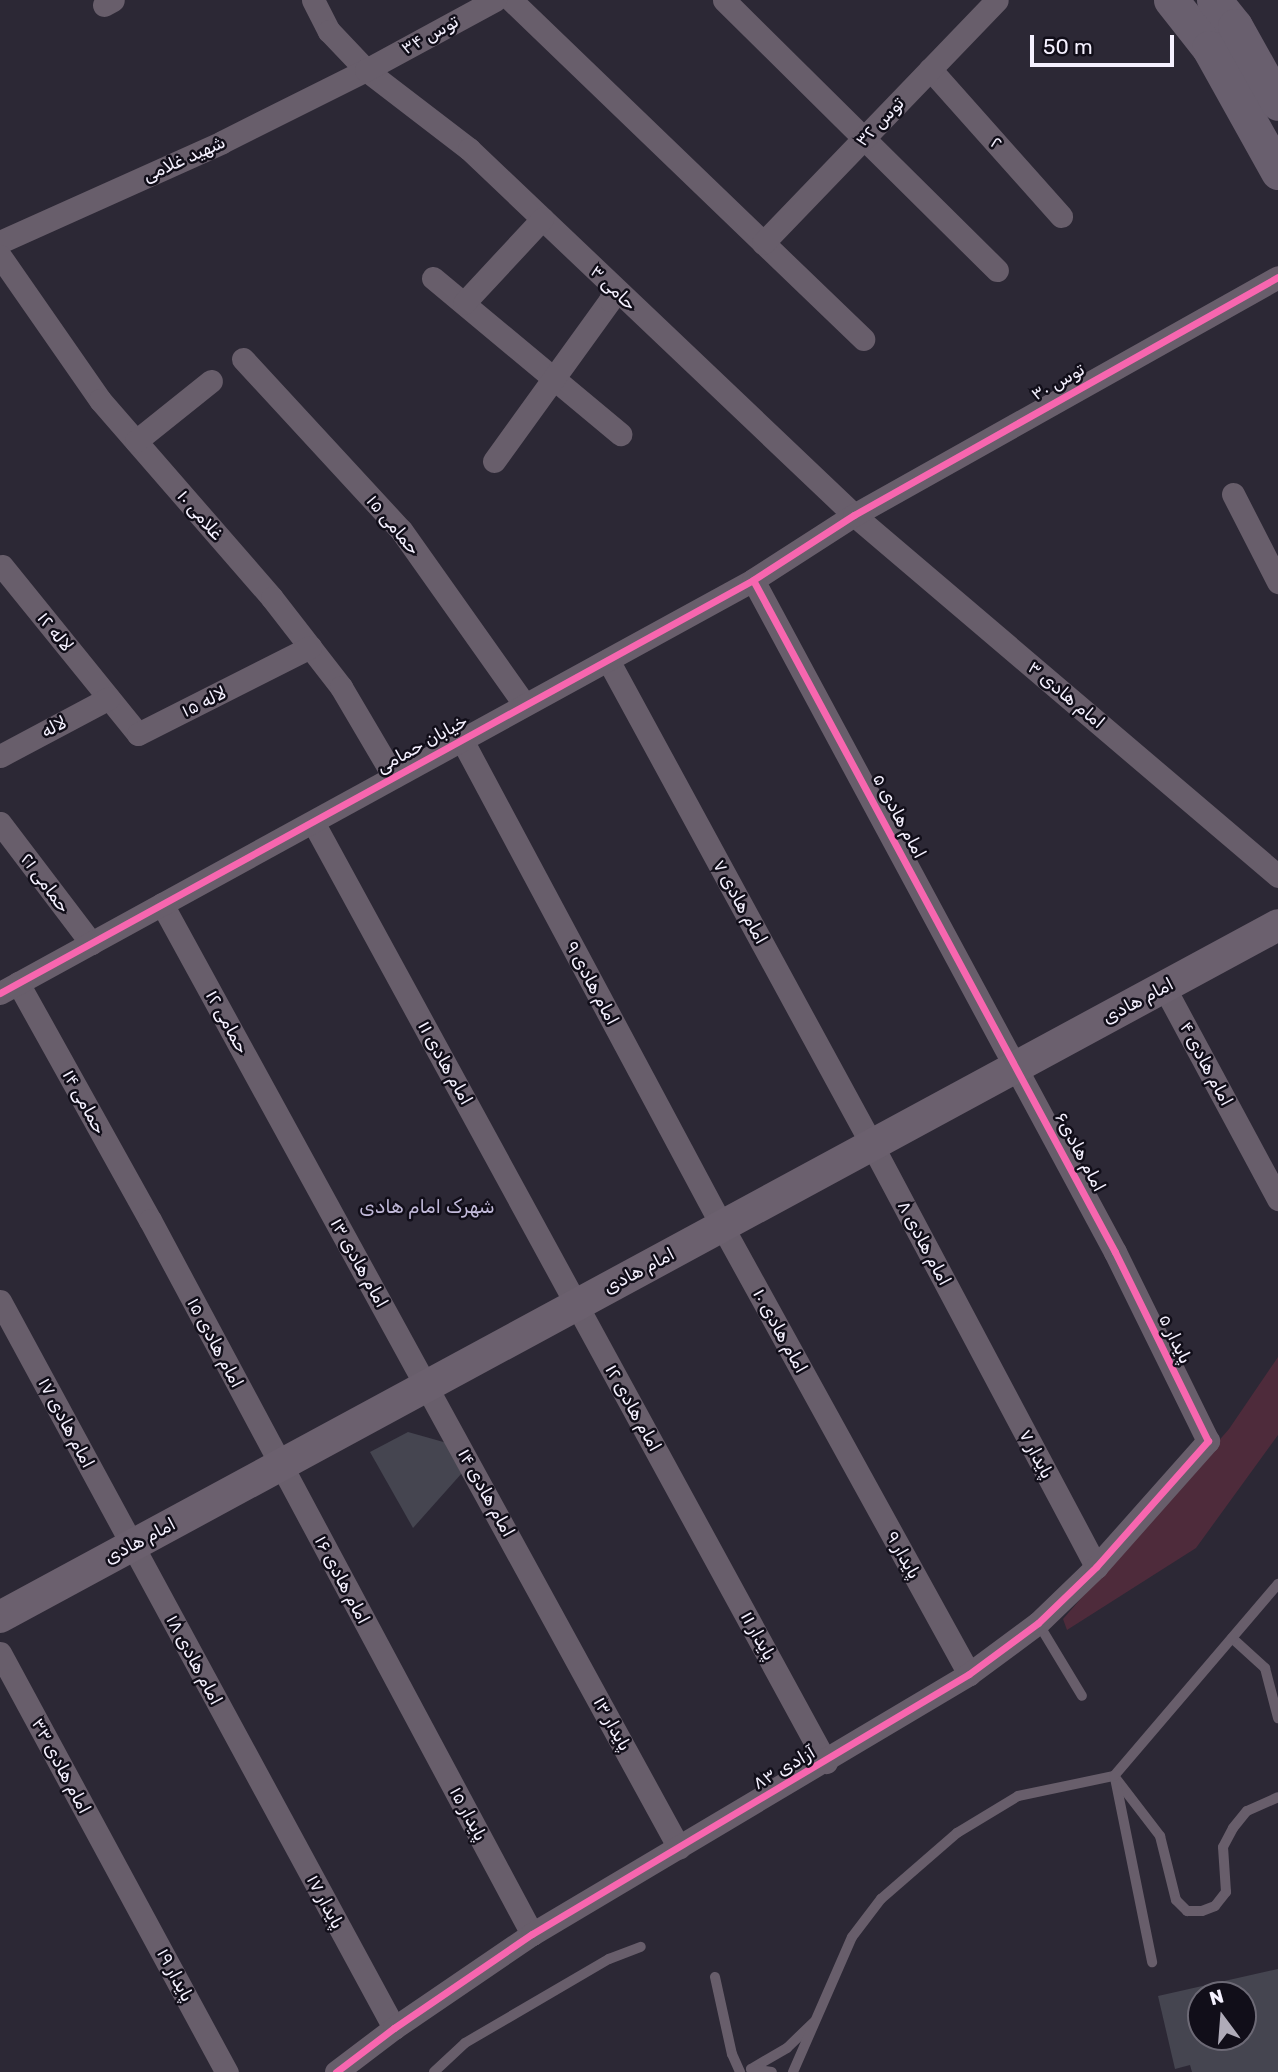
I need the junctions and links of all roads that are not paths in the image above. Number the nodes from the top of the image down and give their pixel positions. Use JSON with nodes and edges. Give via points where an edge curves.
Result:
{"nodes":[{"id":1,"x":313,"y":0,"type":"edge"},
{"id":2,"x":495,"y":0,"type":"edge"},
{"id":3,"x":510,"y":0,"type":"edge"},
{"id":4,"x":724,"y":0,"type":"edge"},
{"id":5,"x":997,"y":0,"type":"edge"},
{"id":6,"x":1171,"y":0,"type":"edge"},
{"id":7,"x":1214,"y":0,"type":"edge"},
{"id":8,"x":930,"y":69,"type":"junction"},
{"id":9,"x":366,"y":70,"type":"junction"},
{"id":10,"x":1278,"y":103,"type":"edge"},
{"id":11,"x":864,"y":138,"type":"junction"},
{"id":12,"x":1278,"y":172,"type":"edge"},
{"id":13,"x":1061,"y":216,"type":"dead end"},
{"id":14,"x":542,"y":219,"type":"junction"},
{"id":15,"x":0,"y":242,"type":"edge"},
{"id":16,"x":763,"y":243,"type":"junction"},
{"id":17,"x":0,"y":256,"type":"edge"},
{"id":18,"x":997,"y":271,"type":"dead end"},
{"id":19,"x":1278,"y":277,"type":"edge"},
{"id":20,"x":433,"y":278,"type":"dead end"},
{"id":21,"x":614,"y":289,"type":"junction"},
{"id":22,"x":464,"y":303,"type":"junction"},
{"id":23,"x":863,"y":339,"type":"dead end"},
{"id":24,"x":243,"y":359,"type":"dead end"},
{"id":25,"x":555,"y":379,"type":"junction"},
{"id":26,"x":211,"y":382,"type":"dead end"},
{"id":27,"x":621,"y":434,"type":"dead end"},
{"id":28,"x":136,"y":441,"type":"junction"},
{"id":29,"x":494,"y":461,"type":"dead end"},
{"id":30,"x":1233,"y":494,"type":"dead end"},
{"id":31,"x":853,"y":515,"type":"junction"},
{"id":32,"x":2,"y":566,"type":"dead end"},
{"id":33,"x":753,"y":580,"type":"junction"},
{"id":34,"x":1278,"y":582,"type":"edge"},
{"id":35,"x":310,"y":647,"type":"junction"},
{"id":36,"x":608,"y":660,"type":"junction"},
{"id":37,"x":109,"y":698,"type":"junction"},
{"id":38,"x":525,"y":705,"type":"junction"},
{"id":39,"x":462,"y":740,"type":"junction"},
{"id":40,"x":0,"y":756,"type":"edge"},
{"id":41,"x":394,"y":777,"type":"junction"},
{"id":42,"x":313,"y":822,"type":"junction"},
{"id":43,"x":0,"y":823,"type":"edge"},
{"id":44,"x":1278,"y":876,"type":"edge"},
{"id":45,"x":162,"y":904,"type":"junction"},
{"id":46,"x":1278,"y":925,"type":"edge"},
{"id":47,"x":91,"y":943,"type":"junction"},
{"id":48,"x":1164,"y":987,"type":"junction"},
{"id":49,"x":9,"y":988,"type":"edge"},
{"id":50,"x":1017,"y":1066,"type":"junction"},
{"id":51,"x":291,"y":1140,"type":"joint"},
{"id":52,"x":872,"y":1145,"type":"junction"},
{"id":53,"x":1278,"y":1199,"type":"edge"},
{"id":54,"x":150,"y":1220,"type":"joint"},
{"id":55,"x":722,"y":1226,"type":"junction"},
{"id":56,"x":1115,"y":1252,"type":"joint"},
{"id":57,"x":0,"y":1301,"type":"edge"},
{"id":58,"x":576,"y":1305,"type":"junction"},
{"id":59,"x":976,"y":1341,"type":"joint"},
{"id":60,"x":427,"y":1386,"type":"junction"},
{"id":61,"x":838,"y":1436,"type":"joint"},
{"id":62,"x":1208,"y":1441,"type":"joint"},
{"id":63,"x":280,"y":1465,"type":"junction"},
{"id":64,"x":689,"y":1511,"type":"joint"},
{"id":65,"x":132,"y":1546,"type":"junction"},
{"id":66,"x":1096,"y":1567,"type":"junction"},
{"id":67,"x":1278,"y":1584,"type":"edge"},
{"id":68,"x":544,"y":1600,"type":"joint"},
{"id":69,"x":0,"y":1617,"type":"edge"},
{"id":70,"x":1043,"y":1631,"type":"junction"},
{"id":71,"x":1231,"y":1638,"type":"junction"},
{"id":72,"x":0,"y":1653,"type":"edge"},
{"id":73,"x":969,"y":1675,"type":"junction"},
{"id":74,"x":1274,"y":1689,"type":"edge"},
{"id":75,"x":403,"y":1694,"type":"joint"},
{"id":76,"x":1082,"y":1696,"type":"dead end"},
{"id":77,"x":1278,"y":1718,"type":"edge"},
{"id":78,"x":826,"y":1762,"type":"junction"},
{"id":79,"x":256,"y":1775,"type":"joint"},
{"id":80,"x":1114,"y":1776,"type":"junction"},
{"id":81,"x":1278,"y":1797,"type":"edge"},
{"id":82,"x":679,"y":1848,"type":"junction"},
{"id":83,"x":122,"y":1878,"type":"joint"},
{"id":84,"x":532,"y":1934,"type":"junction"},
{"id":85,"x":640,"y":1947,"type":"dead end"},
{"id":86,"x":1152,"y":1962,"type":"dead end"},
{"id":87,"x":715,"y":1977,"type":"dead end"},
{"id":88,"x":818,"y":2018,"type":"junction"},
{"id":89,"x":394,"y":2028,"type":"junction"},
{"id":90,"x":744,"y":2071,"type":"edge"},
{"id":91,"x":227,"y":2072,"type":"edge"},
{"id":92,"x":336,"y":2072,"type":"edge"},
{"id":93,"x":434,"y":2072,"type":"edge"},
{"id":94,"x":772,"y":2072,"type":"edge"},
{"id":95,"x":793,"y":2072,"type":"edge"}],
"edges":[{"from":1,"to":9,"type":"street","name":"حامی ۳","via":[[329,31]]},
{"from":2,"to":9,"type":"street","name":"توس ۳۴"},
{"from":3,"to":16,"type":"street"},
{"from":4,"to":11,"type":"street"},
{"from":5,"to":8,"type":"street","name":"توس ۳۲"},
{"from":6,"to":12,"type":"main road","via":[[1209,48]]},
{"from":7,"to":10,"type":"main road","via":[[1235,26]]},
{"from":8,"to":11,"type":"street","name":"توس ۳۲"},
{"from":8,"to":13,"type":"street","name":"۲"},
{"from":9,"to":14,"type":"street","name":"حامی ۳","via":[[469,149]]},
{"from":9,"to":15,"type":"street","name":"شهید غلامی","via":[[222,142]]},
{"from":11,"to":16,"type":"street","name":"توس ۳۲"},
{"from":11,"to":18,"type":"street"},
{"from":14,"to":21,"type":"street","name":"حامی ۳"},
{"from":14,"to":22,"type":"street"},
{"from":16,"to":23,"type":"street"},
{"from":17,"to":28,"type":"street","name":"غلامی ۱۰","via":[[100,400]]},
{"from":19,"to":31,"type":"street","name":"توس ۳۰"},
{"from":20,"to":22,"type":"street"},
{"from":21,"to":25,"type":"street"},
{"from":21,"to":31,"type":"street","name":"حامی ۳"},
{"from":22,"to":25,"type":"street"},
{"from":24,"to":38,"type":"street","name":"حمامی ۱۵","via":[[401,530]]},
{"from":25,"to":27,"type":"street"},
{"from":25,"to":29,"type":"street"},
{"from":26,"to":28,"type":"street"},
{"from":28,"to":35,"type":"street","name":"غلامی ۱۰"},
{"from":30,"to":34,"type":"street"},
{"from":31,"to":33,"type":"street","name":"خیابان حمامی"},
{"from":31,"to":44,"type":"street","name":"امام هادی ۳"},
{"from":32,"to":37,"type":"street","name":"لاله ۱۲"},
{"from":33,"to":36,"type":"street","name":"خیابان حمامی"},
{"from":33,"to":50,"type":"street","name":"امام هادی ۵"},
{"from":35,"to":37,"type":"street","name":"لاله ۱۵","via":[[138,734]]},
{"from":35,"to":41,"type":"street","name":"غلامی ۱۰","via":[[341,687]]},
{"from":36,"to":38,"type":"street","name":"خیابان حمامی"},
{"from":36,"to":52,"type":"street","name":"امام هادی ۷"},
{"from":37,"to":40,"type":"street","name":"لاله"},
{"from":38,"to":39,"type":"street","name":"خیابان حمامی"},
{"from":39,"to":41,"type":"street","name":"خیابان حمامی"},
{"from":39,"to":55,"type":"street","name":"امام هادی ۹"},
{"from":41,"to":42,"type":"street","name":"خیابان حمامی"},
{"from":42,"to":45,"type":"street","name":"خیابان حمامی"},
{"from":42,"to":58,"type":"street","name":"امام هادی ۱۱"},
{"from":43,"to":47,"type":"street","name":"حمامی ۲۱"},
{"from":45,"to":47,"type":"street","name":"خیابان حمامی"},
{"from":45,"to":51,"type":"street","name":"حمامی ۱۲"},
{"from":46,"to":48,"type":"main road","name":"امام هادی"},
{"from":47,"to":49,"type":"street","name":"خیابان حمامی"},
{"from":48,"to":50,"type":"main road","name":"امام هادی"},
{"from":48,"to":53,"type":"street","name":"امام هادی ۴"},
{"from":49,"to":54,"type":"street","name":"حمامی ۱۴"},
{"from":50,"to":52,"type":"main road","name":"امام هادی"},
{"from":50,"to":56,"type":"street","name":"امام هادی۶"},
{"from":51,"to":60,"type":"street","name":"امام هادی ۱۳"},
{"from":52,"to":55,"type":"main road","name":"امام هادی"},
{"from":52,"to":59,"type":"street","name":"امام هادی ۸"},
{"from":54,"to":63,"type":"street","name":"امام هادی ۱۵"},
{"from":55,"to":58,"type":"main road","name":"امام هادی"},
{"from":55,"to":61,"type":"street","name":"امام هادی ۱۰"},
{"from":56,"to":62,"type":"street","name":"پایدار ۵"},
{"from":57,"to":65,"type":"street","name":"امام هادی ۱۷"},
{"from":58,"to":60,"type":"main road","name":"امام هادی"},
{"from":58,"to":64,"type":"street","name":"امام هادی ۱۲"},
{"from":59,"to":66,"type":"street","name":"پایدار ۷"},
{"from":60,"to":63,"type":"main road","name":"امام هادی"},
{"from":60,"to":68,"type":"street","name":"امام هادی ۱۴"},
{"from":61,"to":73,"type":"street","name":"پایدار ۹"},
{"from":62,"to":66,"type":"street","name":"آزادی ۸۳"},
{"from":63,"to":65,"type":"main road","name":"امام هادی"},
{"from":63,"to":75,"type":"street","name":"امام هادی ۱۶"},
{"from":64,"to":78,"type":"street","name":"پایدار ۱۱"},
{"from":65,"to":69,"type":"main road","name":"امام هادی"},
{"from":65,"to":79,"type":"street","name":"امام هادی ۱۸"},
{"from":66,"to":70,"type":"street","name":"آزادی ۸۳"},
{"from":67,"to":71,"type":"lane"},
{"from":68,"to":82,"type":"street","name":"پایدار ۱۳"},
{"from":70,"to":73,"type":"street","name":"آزادی ۸۳"},
{"from":70,"to":76,"type":"lane"},
{"from":71,"to":74,"type":"lane","via":[[1265,1668]]},
{"from":71,"to":80,"type":"lane"},
{"from":72,"to":83,"type":"street","name":"امام هادی ۳۳"},
{"from":73,"to":78,"type":"street","name":"آزادی ۸۳"},
{"from":74,"to":77,"type":"lane"},
{"from":75,"to":84,"type":"street","name":"پایدار ۱۵"},
{"from":78,"to":82,"type":"street","name":"آزادی ۸۳"},
{"from":79,"to":89,"type":"street","name":"پایدار ۱۷"},
{"from":80,"to":81,"type":"lane","via":[[1160,1836],[1176,1900],[1187,1911],[1215,1906],[1226,1892],[1223,1847],[1233,1828],[1247,1811]]},
{"from":80,"to":86,"type":"lane"},
{"from":80,"to":88,"type":"lane","via":[[1018,1796],[936,1850],[881,1899],[852,1937]]},
{"from":82,"to":84,"type":"street","name":"آزادی ۸۳"},
{"from":83,"to":91,"type":"street","name":"پایدار ۱۹"},
{"from":84,"to":89,"type":"street","name":"آزادی ۸۳"},
{"from":85,"to":93,"type":"lane","via":[[609,1959],[465,2043]]},
{"from":87,"to":90,"type":"lane","via":[[732,2054]]},
{"from":88,"to":90,"type":"lane","via":[[787,2048]]},
{"from":88,"to":95,"type":"lane"},
{"from":89,"to":92,"type":"street","name":"آزادی ۸۳"},
{"from":90,"to":94,"type":"lane"}]}
